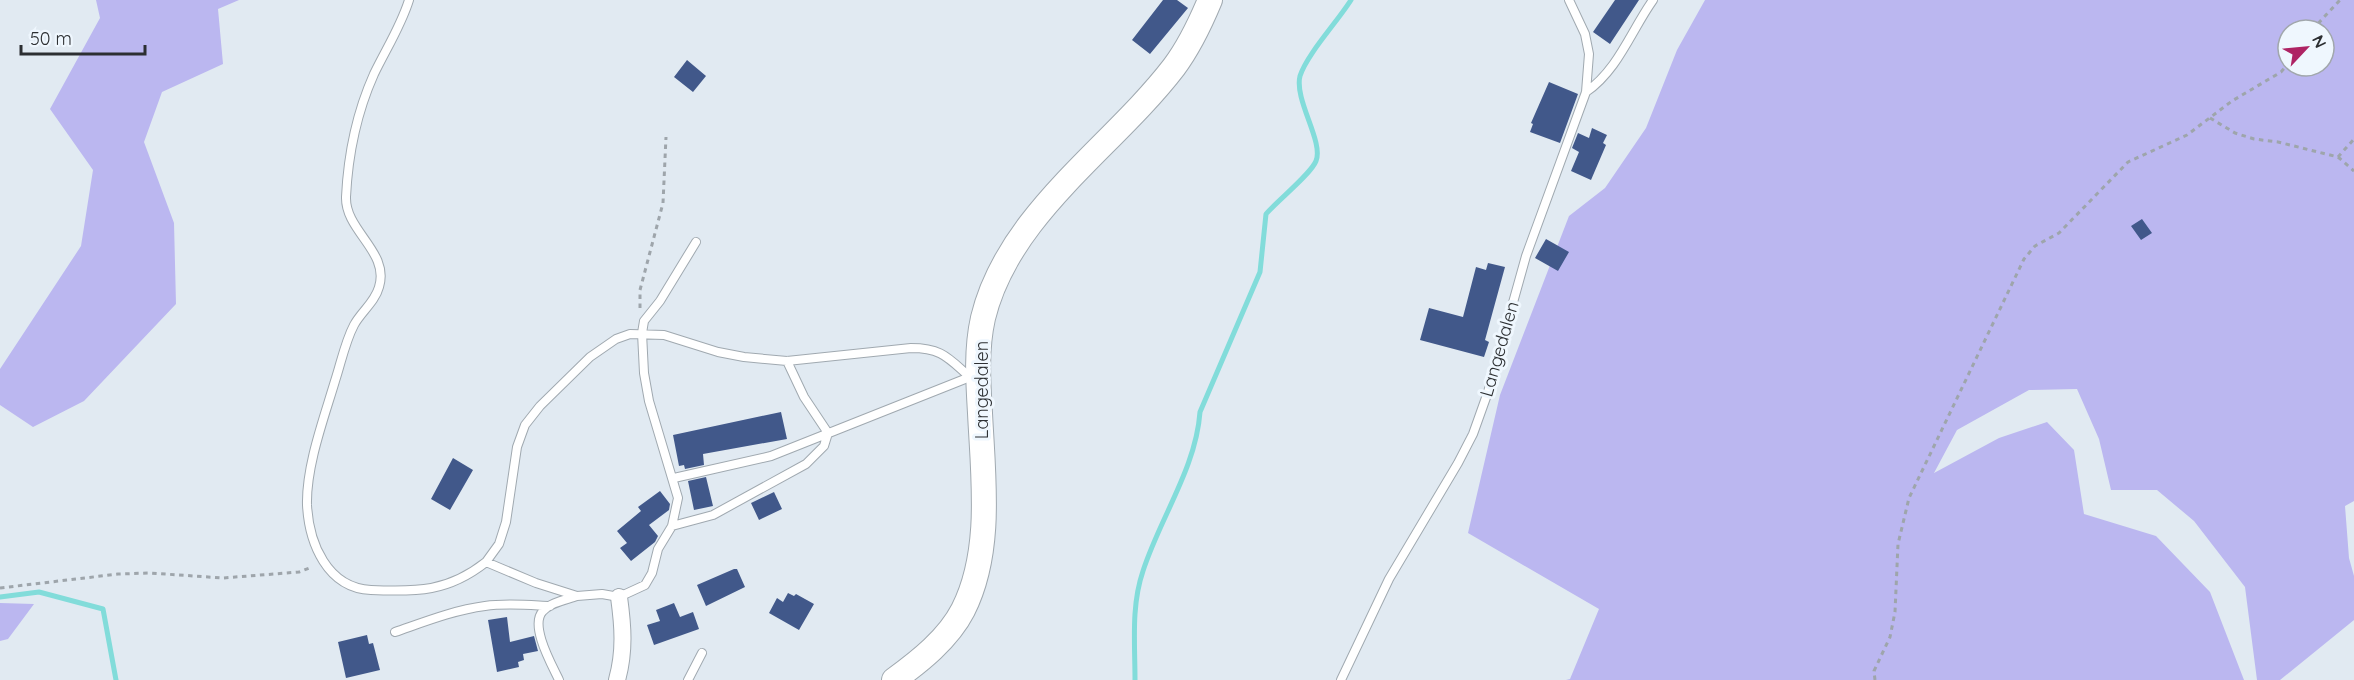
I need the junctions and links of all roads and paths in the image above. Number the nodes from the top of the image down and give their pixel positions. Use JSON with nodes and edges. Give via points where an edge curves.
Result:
{"nodes":[{"id":1,"x":409,"y":0,"type":"edge"},
{"id":2,"x":1210,"y":0,"type":"edge"},
{"id":3,"x":1569,"y":0,"type":"edge"},
{"id":4,"x":1653,"y":0,"type":"edge"},
{"id":5,"x":2340,"y":0,"type":"edge"},
{"id":6,"x":2323,"y":18,"type":"edge"},
{"id":7,"x":2276,"y":75,"type":"edge"},
{"id":8,"x":1586,"y":92,"type":"junction"},
{"id":9,"x":2210,"y":118,"type":"junction"},
{"id":10,"x":666,"y":137,"type":"dead end"},
{"id":11,"x":2354,"y":139,"type":"edge"},
{"id":12,"x":2338,"y":157,"type":"junction"},
{"id":13,"x":2354,"y":171,"type":"edge"},
{"id":14,"x":696,"y":242,"type":"dead end"},
{"id":15,"x":644,"y":321,"type":"junction"},
{"id":16,"x":642,"y":333,"type":"junction"},
{"id":17,"x":787,"y":361,"type":"junction"},
{"id":18,"x":974,"y":377,"type":"junction"},
{"id":19,"x":828,"y":433,"type":"junction"},
{"id":20,"x":674,"y":478,"type":"junction"},
{"id":21,"x":672,"y":526,"type":"junction"},
{"id":22,"x":486,"y":562,"type":"junction"},
{"id":23,"x":322,"y":563,"type":"junction"},
{"id":24,"x":0,"y":588,"type":"edge"},
{"id":25,"x":577,"y":596,"type":"junction"},
{"id":26,"x":619,"y":597,"type":"junction"},
{"id":27,"x":550,"y":606,"type":"junction"},
{"id":28,"x":395,"y":632,"type":"dead end"},
{"id":29,"x":702,"y":653,"type":"dead end"},
{"id":30,"x":559,"y":680,"type":"edge"},
{"id":31,"x":617,"y":680,"type":"edge"},
{"id":32,"x":688,"y":680,"type":"edge"},
{"id":33,"x":894,"y":680,"type":"edge"},
{"id":34,"x":1341,"y":680,"type":"edge"},
{"id":35,"x":1875,"y":680,"type":"edge"}],
"edges":[{"from":1,"to":23,"type":"lane","via":[[362,106],[349,162],[348,214],[381,274],[379,288],[354,324],[311,467],[307,504]]},
{"from":2,"to":18,"type":"main road","name":"Langedalen","via":[[1194,37],[1173,68],[1041,213],[1008,258],[984,317]]},
{"from":3,"to":8,"type":"lane","name":"Langedalen","via":[[1585,34],[1589,54]]},
{"from":4,"to":8,"type":"lane","via":[[1614,64]]},
{"from":5,"to":6,"type":"path"},
{"from":7,"to":9,"type":"path"},
{"from":8,"to":34,"type":"lane","name":"Langedalen","via":[[1526,256],[1473,434],[1389,579]]},
{"from":9,"to":12,"type":"path","via":[[2254,140]]},
{"from":9,"to":35,"type":"path","via":[[2187,135],[2128,162],[2059,233],[2035,246],[2024,259],[1909,498],[1898,544],[1895,612],[1890,637],[1874,671]]},
{"from":10,"to":15,"type":"path","via":[[663,203],[638,298]]},
{"from":11,"to":12,"type":"path"},
{"from":12,"to":13,"type":"path"},
{"from":14,"to":15,"type":"lane"},
{"from":15,"to":16,"type":"lane"},
{"from":16,"to":17,"type":"lane","via":[[664,335],[718,352]]},
{"from":16,"to":20,"type":"lane","via":[[650,401]]},
{"from":16,"to":22,"type":"lane","via":[[616,339],[590,357],[525,425],[517,447],[506,522],[499,543]]},
{"from":17,"to":18,"type":"lane","via":[[929,348]]},
{"from":17,"to":19,"type":"lane","via":[[804,397]]},
{"from":18,"to":19,"type":"lane"},
{"from":18,"to":33,"type":"main road","name":"Langedalen","via":[[983,501],[982,536],[973,584],[963,611],[948,632]]},
{"from":19,"to":20,"type":"lane","via":[[749,463]]},
{"from":19,"to":21,"type":"lane","via":[[824,446],[806,464],[713,515]]},
{"from":20,"to":21,"type":"lane","via":[[678,498]]},
{"from":21,"to":26,"type":"lane","via":[[658,549],[645,585]]},
{"from":22,"to":23,"type":"lane","via":[[454,584],[400,591],[365,590],[348,584]]},
{"from":22,"to":25,"type":"lane"},
{"from":23,"to":24,"type":"path","via":[[299,573],[223,578],[118,574]]},
{"from":25,"to":26,"type":"lane"},
{"from":25,"to":27,"type":"lane"},
{"from":26,"to":31,"type":"street","via":[[624,632]]},
{"from":27,"to":28,"type":"lane","via":[[482,606]]},
{"from":27,"to":30,"type":"lane","via":[[541,612],[537,623]]},
{"from":29,"to":32,"type":"lane"}]}
